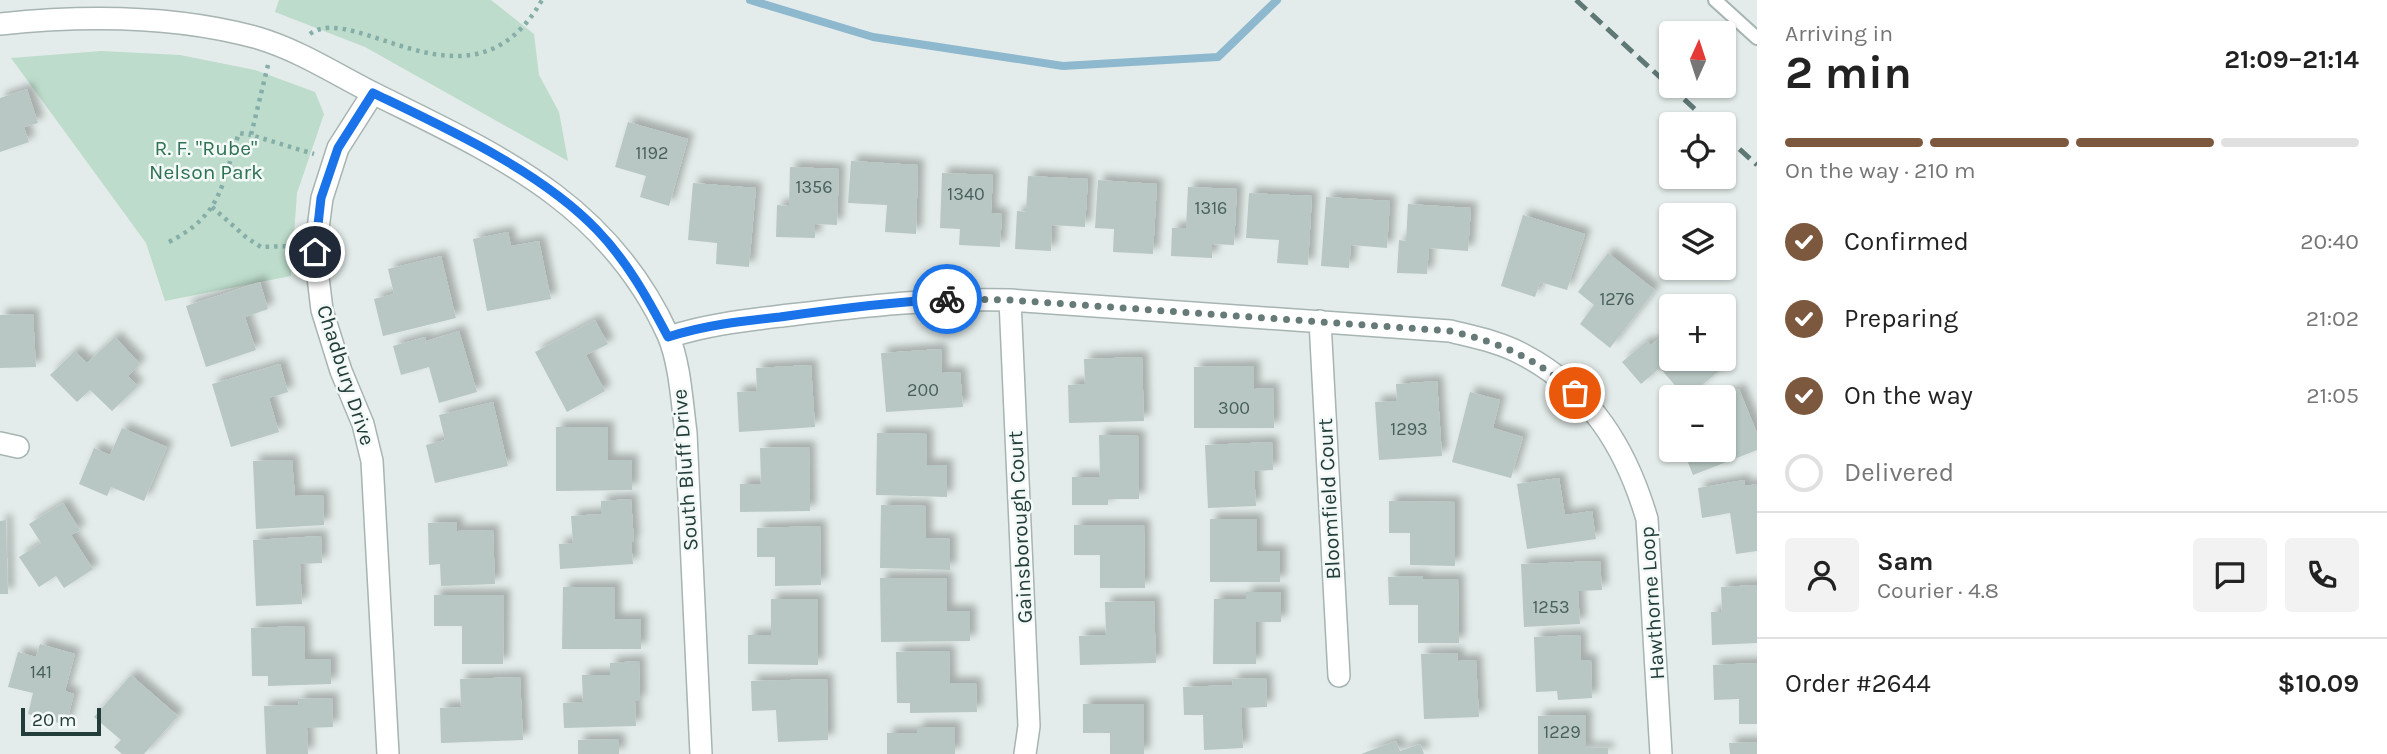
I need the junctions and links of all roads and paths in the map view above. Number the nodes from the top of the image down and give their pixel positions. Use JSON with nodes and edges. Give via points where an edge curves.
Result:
{"nodes":[{"id":1,"x":542,"y":0,"type":"edge"},
{"id":2,"x":1715,"y":0,"type":"edge"},
{"id":3,"x":49,"y":9,"type":"edge"},
{"id":4,"x":322,"y":21,"type":"dead end"},
{"id":5,"x":0,"y":24,"type":"edge"},
{"id":6,"x":1757,"y":38,"type":"edge"},
{"id":7,"x":273,"y":44,"type":"junction"},
{"id":8,"x":457,"y":49,"type":"dead end"},
{"id":9,"x":299,"y":53,"type":"junction"},
{"id":10,"x":373,"y":93,"type":"junction"},
{"id":11,"x":251,"y":135,"type":"junction"},
{"id":12,"x":334,"y":161,"type":"junction"},
{"id":13,"x":212,"y":206,"type":"junction"},
{"id":14,"x":169,"y":242,"type":"dead end"},
{"id":15,"x":316,"y":243,"type":"junction"},
{"id":16,"x":1010,"y":300,"type":"junction"},
{"id":17,"x":1320,"y":321,"type":"junction"},
{"id":18,"x":668,"y":337,"type":"junction"},
{"id":19,"x":1339,"y":676,"type":"dead end"},
{"id":20,"x":388,"y":754,"type":"edge"},
{"id":21,"x":701,"y":754,"type":"edge"},
{"id":22,"x":1025,"y":754,"type":"edge"},
{"id":23,"x":1661,"y":754,"type":"edge"}],
"edges":[{"from":1,"to":8,"type":"path","via":[[521,30],[501,43]]},
{"from":2,"to":6,"type":"lane"},
{"from":3,"to":5,"type":"street","name":"South Bluff Drive"},
{"from":3,"to":7,"type":"street","name":"South Bluff Drive","via":[[206,27]]},
{"from":4,"to":9,"type":"path"},
{"from":7,"to":9,"type":"street","name":"South Bluff Drive"},
{"from":7,"to":11,"type":"path"},
{"from":9,"to":10,"type":"street","name":"South Bluff Drive"},
{"from":10,"to":12,"type":"street","name":"Chadbury Drive"},
{"from":10,"to":18,"type":"street","name":"South Bluff Drive","via":[[462,136],[547,187],[596,229],[636,278]]},
{"from":11,"to":12,"type":"path"},
{"from":11,"to":13,"type":"path","via":[[239,133],[223,189]]},
{"from":12,"to":15,"type":"street","name":"Chadbury Drive","via":[[321,198]]},
{"from":13,"to":14,"type":"path","via":[[190,229]]},
{"from":13,"to":15,"type":"path","via":[[261,247]]},
{"from":15,"to":20,"type":"street","name":"Chadbury Drive","via":[[322,310],[372,461]]},
{"from":16,"to":17,"type":"street","name":"Hawthorne Loop"},
{"from":16,"to":18,"type":"street","name":"Hawthorne Loop","via":[[886,303],[694,328]]},
{"from":16,"to":22,"type":"street","name":"Gainsborough Court","via":[[1029,726]]},
{"from":17,"to":19,"type":"street","name":"Bloomfield Court"},
{"from":17,"to":23,"type":"street","name":"Hawthorne Loop","via":[[1450,331],[1480,338],[1521,354],[1559,378],[1592,408],[1621,451],[1647,519]]},
{"from":18,"to":21,"type":"street","name":"South Bluff Drive","via":[[686,433]]}]}
